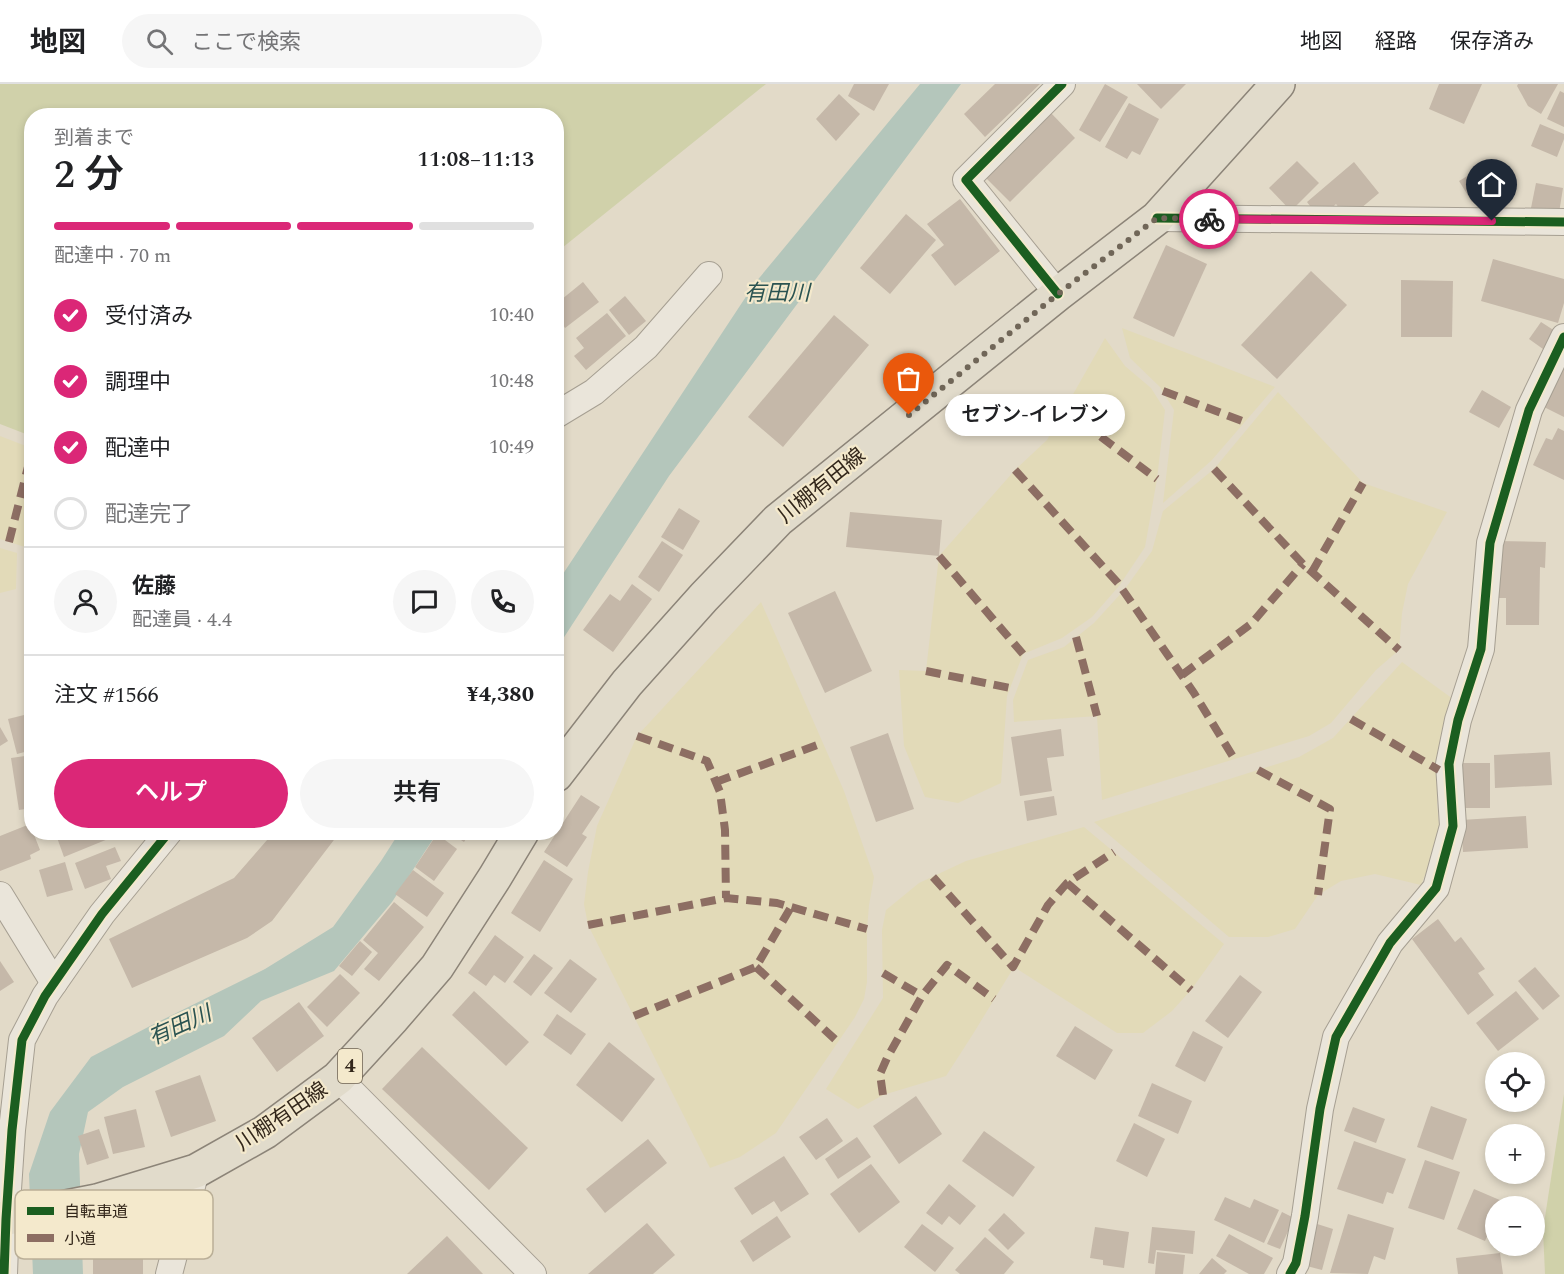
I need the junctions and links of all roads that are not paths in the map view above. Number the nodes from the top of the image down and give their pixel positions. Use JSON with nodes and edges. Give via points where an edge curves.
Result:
{"nodes":[{"id":1,"x":1062,"y":84,"type":"edge"},
{"id":2,"x":1278,"y":84,"type":"edge"},
{"id":3,"x":1157,"y":218,"type":"junction"},
{"id":4,"x":1564,"y":222,"type":"edge"},
{"id":5,"x":709,"y":275,"type":"dead end"},
{"id":6,"x":1058,"y":294,"type":"junction"},
{"id":7,"x":1564,"y":337,"type":"edge"},
{"id":8,"x":564,"y":410,"type":"edge"},
{"id":9,"x":564,"y":765,"type":"edge"},
{"id":10,"x":162,"y":840,"type":"edge"},
{"id":11,"x":517,"y":840,"type":"edge"},
{"id":12,"x":0,"y":895,"type":"edge"},
{"id":13,"x":54,"y":983,"type":"junction"},
{"id":14,"x":338,"y":1078,"type":"junction"},
{"id":15,"x":196,"y":1171,"type":"junction"},
{"id":16,"x":133,"y":1190,"type":"edge"},
{"id":17,"x":191,"y":1190,"type":"edge"},
{"id":18,"x":7,"y":1218,"type":"edge"},
{"id":19,"x":173,"y":1259,"type":"edge"},
{"id":20,"x":4,"y":1274,"type":"edge"},
{"id":21,"x":169,"y":1274,"type":"edge"},
{"id":22,"x":533,"y":1274,"type":"edge"},
{"id":23,"x":1290,"y":1274,"type":"edge"}],
"edges":[{"from":1,"to":6,"type":"street","via":[[966,180]]},
{"from":2,"to":3,"type":"main road","name":"川棚有田線"},
{"from":3,"to":4,"type":"street"},
{"from":3,"to":6,"type":"main road","name":"川棚有田線"},
{"from":5,"to":8,"type":"street","via":[[646,347],[594,392]]},
{"from":6,"to":9,"type":"main road","name":"川棚有田線","via":[[778,520],[627,683]]},
{"from":7,"to":23,"type":"street","via":[[1529,410],[1490,543],[1481,649],[1458,720],[1449,764],[1453,826],[1436,888],[1390,943],[1336,1037],[1320,1109],[1296,1263]]},
{"from":10,"to":13,"type":"street","via":[[102,914]]},
{"from":11,"to":14,"type":"main road","name":"川棚有田線","number":"4","via":[[436,968]]},
{"from":12,"to":13,"type":"street"},
{"from":13,"to":18,"type":"street","via":[[22,1040]]},
{"from":14,"to":15,"type":"main road","name":"川棚有田線","number":"4","via":[[265,1132]]},
{"from":14,"to":22,"type":"street"},
{"from":15,"to":16,"type":"main road","name":"川棚有田線","number":"4"},
{"from":15,"to":17,"type":"street"},
{"from":18,"to":20,"type":"street"},
{"from":19,"to":21,"type":"street"}]}
